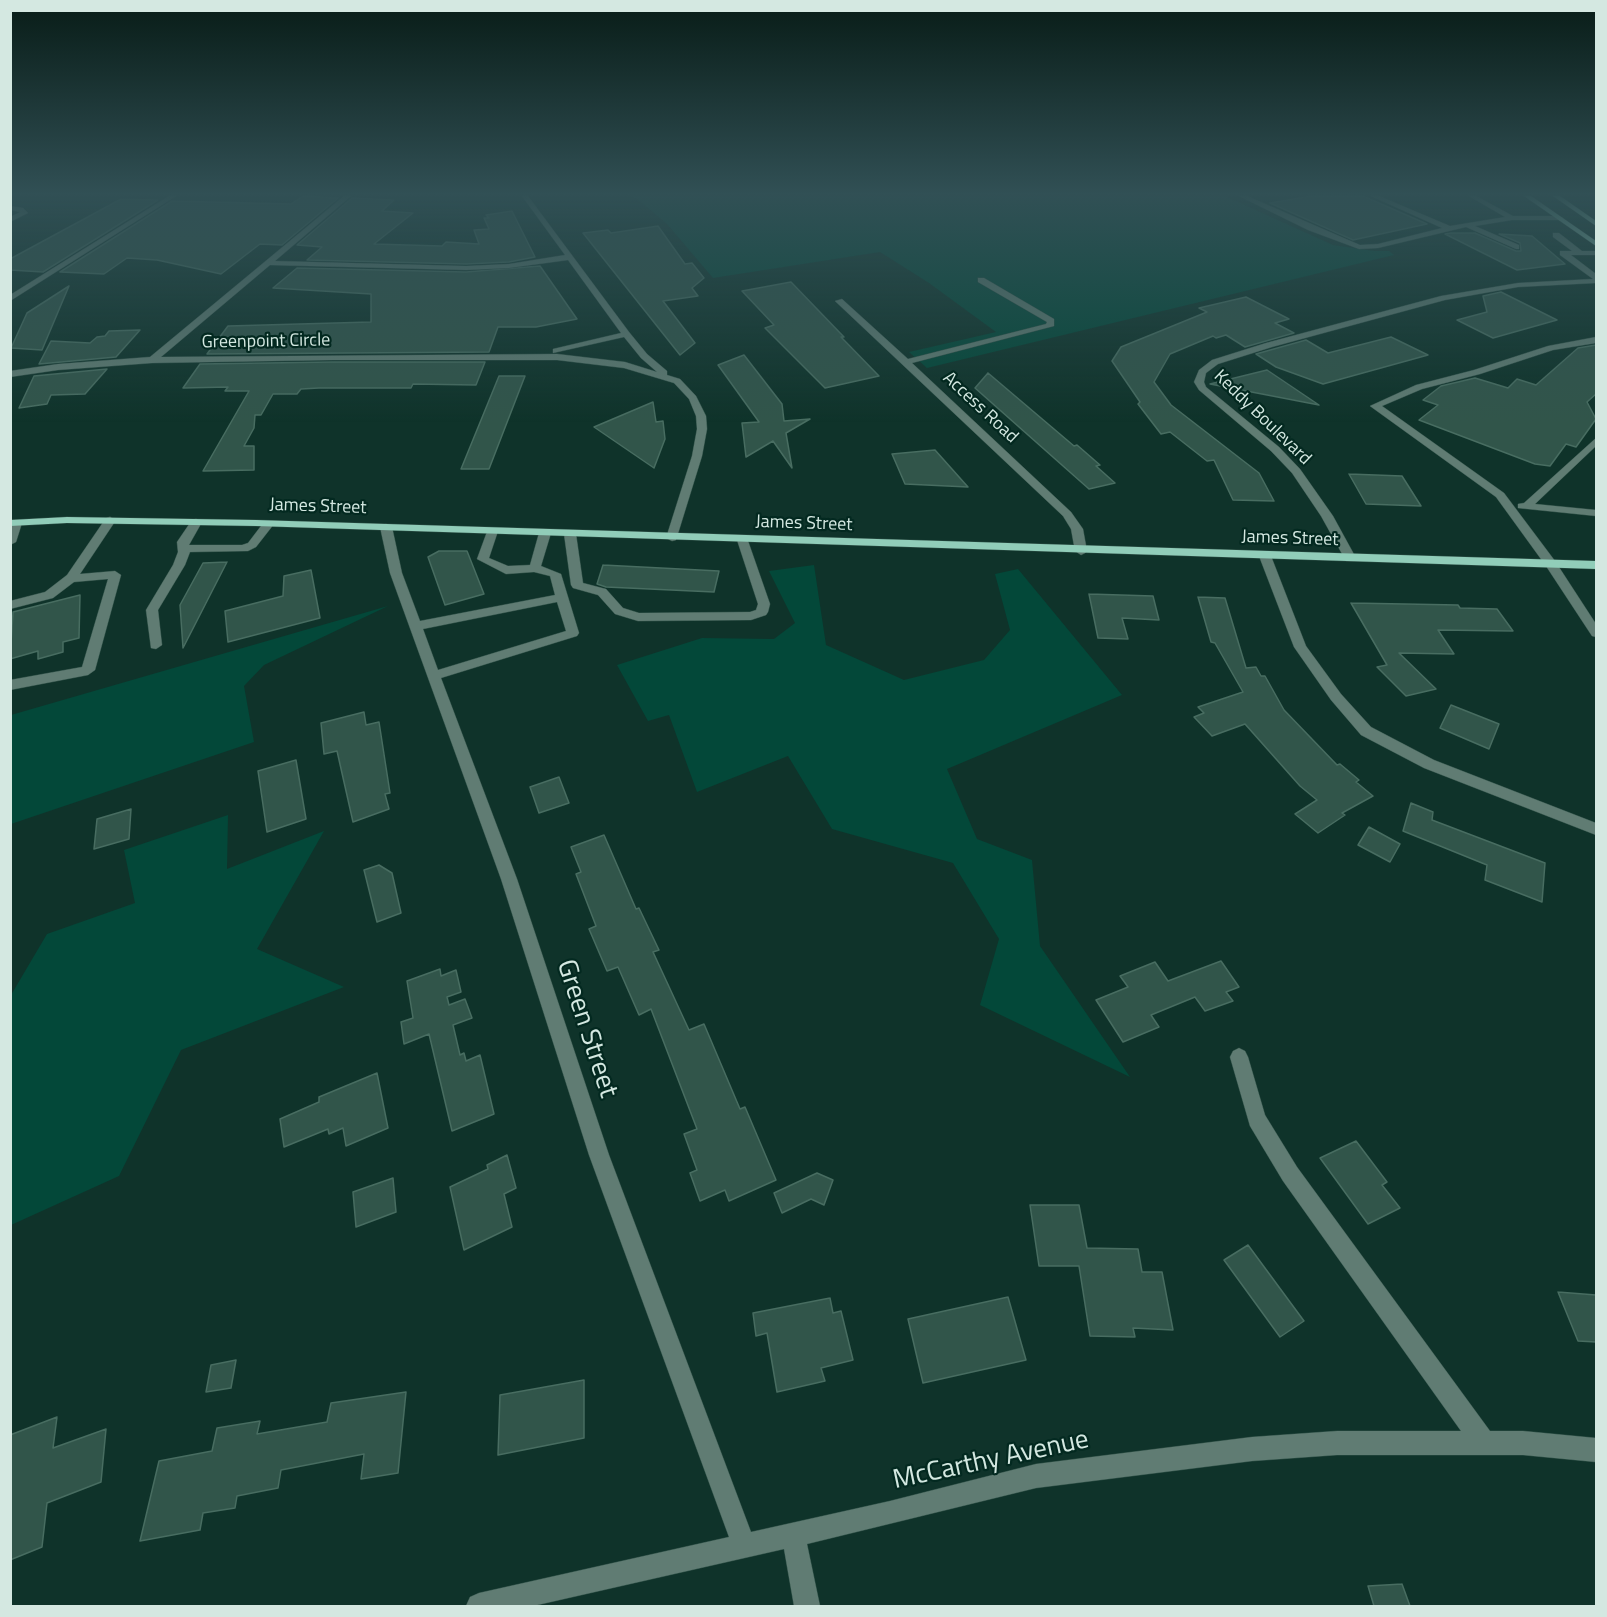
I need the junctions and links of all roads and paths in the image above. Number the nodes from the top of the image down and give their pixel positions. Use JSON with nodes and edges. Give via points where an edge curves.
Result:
{"nodes":[{"id":1,"x":54,"y":271,"type":"edge"},
{"id":2,"x":256,"y":271,"type":"edge"},
{"id":3,"x":580,"y":271,"type":"edge"},
{"id":4,"x":1596,"y":279,"type":"edge"},
{"id":5,"x":981,"y":280,"type":"dead end"},
{"id":6,"x":10,"y":299,"type":"edge"},
{"id":7,"x":839,"y":301,"type":"dead end"},
{"id":8,"x":626,"y":334,"type":"junction"},
{"id":9,"x":1596,"y":340,"type":"edge"},
{"id":10,"x":524,"y":356,"type":"junction"},
{"id":11,"x":152,"y":360,"type":"junction"},
{"id":12,"x":906,"y":362,"type":"junction"},
{"id":13,"x":10,"y":374,"type":"edge"},
{"id":14,"x":677,"y":381,"type":"junction"},
{"id":15,"x":1596,"y":441,"type":"edge"},
{"id":16,"x":1507,"y":504,"type":"junction"},
{"id":17,"x":1527,"y":506,"type":"junction"},
{"id":18,"x":1596,"y":513,"type":"edge"},
{"id":19,"x":110,"y":520,"type":"junction"},
{"id":20,"x":196,"y":522,"type":"junction"},
{"id":21,"x":13,"y":523,"type":"edge"},
{"id":22,"x":268,"y":524,"type":"junction"},
{"id":23,"x":386,"y":527,"type":"junction"},
{"id":24,"x":492,"y":531,"type":"junction"},
{"id":25,"x":545,"y":533,"type":"junction"},
{"id":26,"x":570,"y":534,"type":"junction"},
{"id":27,"x":672,"y":537,"type":"junction"},
{"id":28,"x":743,"y":540,"type":"junction"},
{"id":29,"x":10,"y":542,"type":"edge"},
{"id":30,"x":183,"y":548,"type":"junction"},
{"id":31,"x":1081,"y":551,"type":"junction"},
{"id":32,"x":1265,"y":556,"type":"junction"},
{"id":33,"x":1350,"y":558,"type":"junction"},
{"id":34,"x":1551,"y":564,"type":"junction"},
{"id":35,"x":1596,"y":566,"type":"edge"},
{"id":36,"x":534,"y":568,"type":"junction"},
{"id":37,"x":71,"y":578,"type":"junction"},
{"id":38,"x":563,"y":597,"type":"junction"},
{"id":39,"x":10,"y":605,"type":"edge"},
{"id":40,"x":1582,"y":612,"type":"junction"},
{"id":41,"x":1596,"y":612,"type":"edge"},
{"id":42,"x":415,"y":626,"type":"junction"},
{"id":43,"x":1596,"y":633,"type":"edge"},
{"id":44,"x":156,"y":645,"type":"dead end"},
{"id":45,"x":433,"y":676,"type":"junction"},
{"id":46,"x":10,"y":685,"type":"edge"},
{"id":47,"x":1596,"y":830,"type":"edge"},
{"id":48,"x":1239,"y":1057,"type":"dead end"},
{"id":49,"x":1484,"y":1443,"type":"junction"},
{"id":50,"x":1596,"y":1450,"type":"edge"},
{"id":51,"x":793,"y":1534,"type":"junction"},
{"id":52,"x":744,"y":1545,"type":"junction"},
{"id":53,"x":479,"y":1606,"type":"edge"},
{"id":54,"x":807,"y":1606,"type":"edge"}],
"edges":[{"from":1,"to":6,"type":"street"},
{"from":2,"to":11,"type":"street"},
{"from":3,"to":8,"type":"street"},
{"from":4,"to":33,"type":"street","name":"Keddy Boulevard","via":[[1518,285],[1444,298],[1269,345],[1215,362],[1202,372],[1202,388],[1275,449],[1301,477]]},
{"from":5,"to":12,"type":"street","via":[[1051,321],[1050,326]]},
{"from":7,"to":12,"type":"street","name":"Access Road"},
{"from":8,"to":10,"type":"street","name":"Greenpoint Circle"},
{"from":8,"to":14,"type":"street","via":[[655,367]]},
{"from":9,"to":16,"type":"street","via":[[1551,348],[1419,387],[1375,406],[1500,495]]},
{"from":10,"to":11,"type":"street","name":"Greenpoint Circle"},
{"from":10,"to":14,"type":"street","name":"Greenpoint Circle","via":[[608,362]]},
{"from":11,"to":13,"type":"street","name":"Greenpoint Circle"},
{"from":12,"to":31,"type":"street","name":"Access Road","via":[[1067,514],[1077,529]]},
{"from":14,"to":27,"type":"street","via":[[693,398],[702,429],[691,482]]},
{"from":15,"to":17,"type":"street"},
{"from":16,"to":17,"type":"street"},
{"from":16,"to":34,"type":"street"},
{"from":17,"to":18,"type":"street"},
{"from":19,"to":20,"type":"main road","name":"James Street"},
{"from":19,"to":21,"type":"main road","name":"James Street"},
{"from":19,"to":37,"type":"street"},
{"from":20,"to":22,"type":"main road","name":"James Street"},
{"from":20,"to":30,"type":"street"},
{"from":21,"to":29,"type":"street"},
{"from":22,"to":23,"type":"main road","name":"James Street"},
{"from":22,"to":30,"type":"street","via":[[252,545],[244,549]]},
{"from":23,"to":24,"type":"main road","name":"James Street"},
{"from":23,"to":42,"type":"street","name":"Green Street","via":[[396,573]]},
{"from":24,"to":25,"type":"main road","name":"James Street"},
{"from":24,"to":36,"type":"street","via":[[483,559],[506,570]]},
{"from":25,"to":26,"type":"main road","name":"James Street"},
{"from":25,"to":36,"type":"street"},
{"from":26,"to":27,"type":"main road","name":"James Street"},
{"from":26,"to":28,"type":"street","via":[[577,585],[602,592],[619,610],[638,617],[751,616],[762,612],[765,604]]},
{"from":27,"to":28,"type":"main road","name":"James Street"},
{"from":28,"to":31,"type":"main road","name":"James Street"},
{"from":30,"to":44,"type":"street","via":[[179,565],[152,610]]},
{"from":31,"to":32,"type":"main road","name":"James Street"},
{"from":32,"to":33,"type":"main road","name":"James Street"},
{"from":32,"to":47,"type":"street","via":[[1300,647],[1366,731],[1429,764]]},
{"from":33,"to":34,"type":"main road","name":"James Street"},
{"from":34,"to":35,"type":"main road","name":"James Street"},
{"from":34,"to":40,"type":"street"},
{"from":36,"to":38,"type":"street","via":[[555,574]]},
{"from":37,"to":39,"type":"street","via":[[49,595]]},
{"from":37,"to":46,"type":"street","via":[[115,575],[88,669]]},
{"from":38,"to":42,"type":"street"},
{"from":38,"to":45,"type":"street","via":[[573,633]]},
{"from":40,"to":41,"type":"street"},
{"from":40,"to":43,"type":"street"},
{"from":42,"to":45,"type":"street","name":"Green Street"},
{"from":45,"to":52,"type":"street","name":"Green Street","via":[[509,879],[599,1155]]},
{"from":48,"to":49,"type":"street","via":[[1257,1119],[1290,1174]]},
{"from":49,"to":50,"type":"street","name":"McCarthy Avenue"},
{"from":49,"to":51,"type":"street","name":"McCarthy Avenue","via":[[1337,1443],[1139,1462],[1036,1476]]},
{"from":51,"to":52,"type":"street","name":"McCarthy Avenue"},
{"from":51,"to":54,"type":"street"},
{"from":52,"to":53,"type":"street","name":"McCarthy Avenue"}]}
